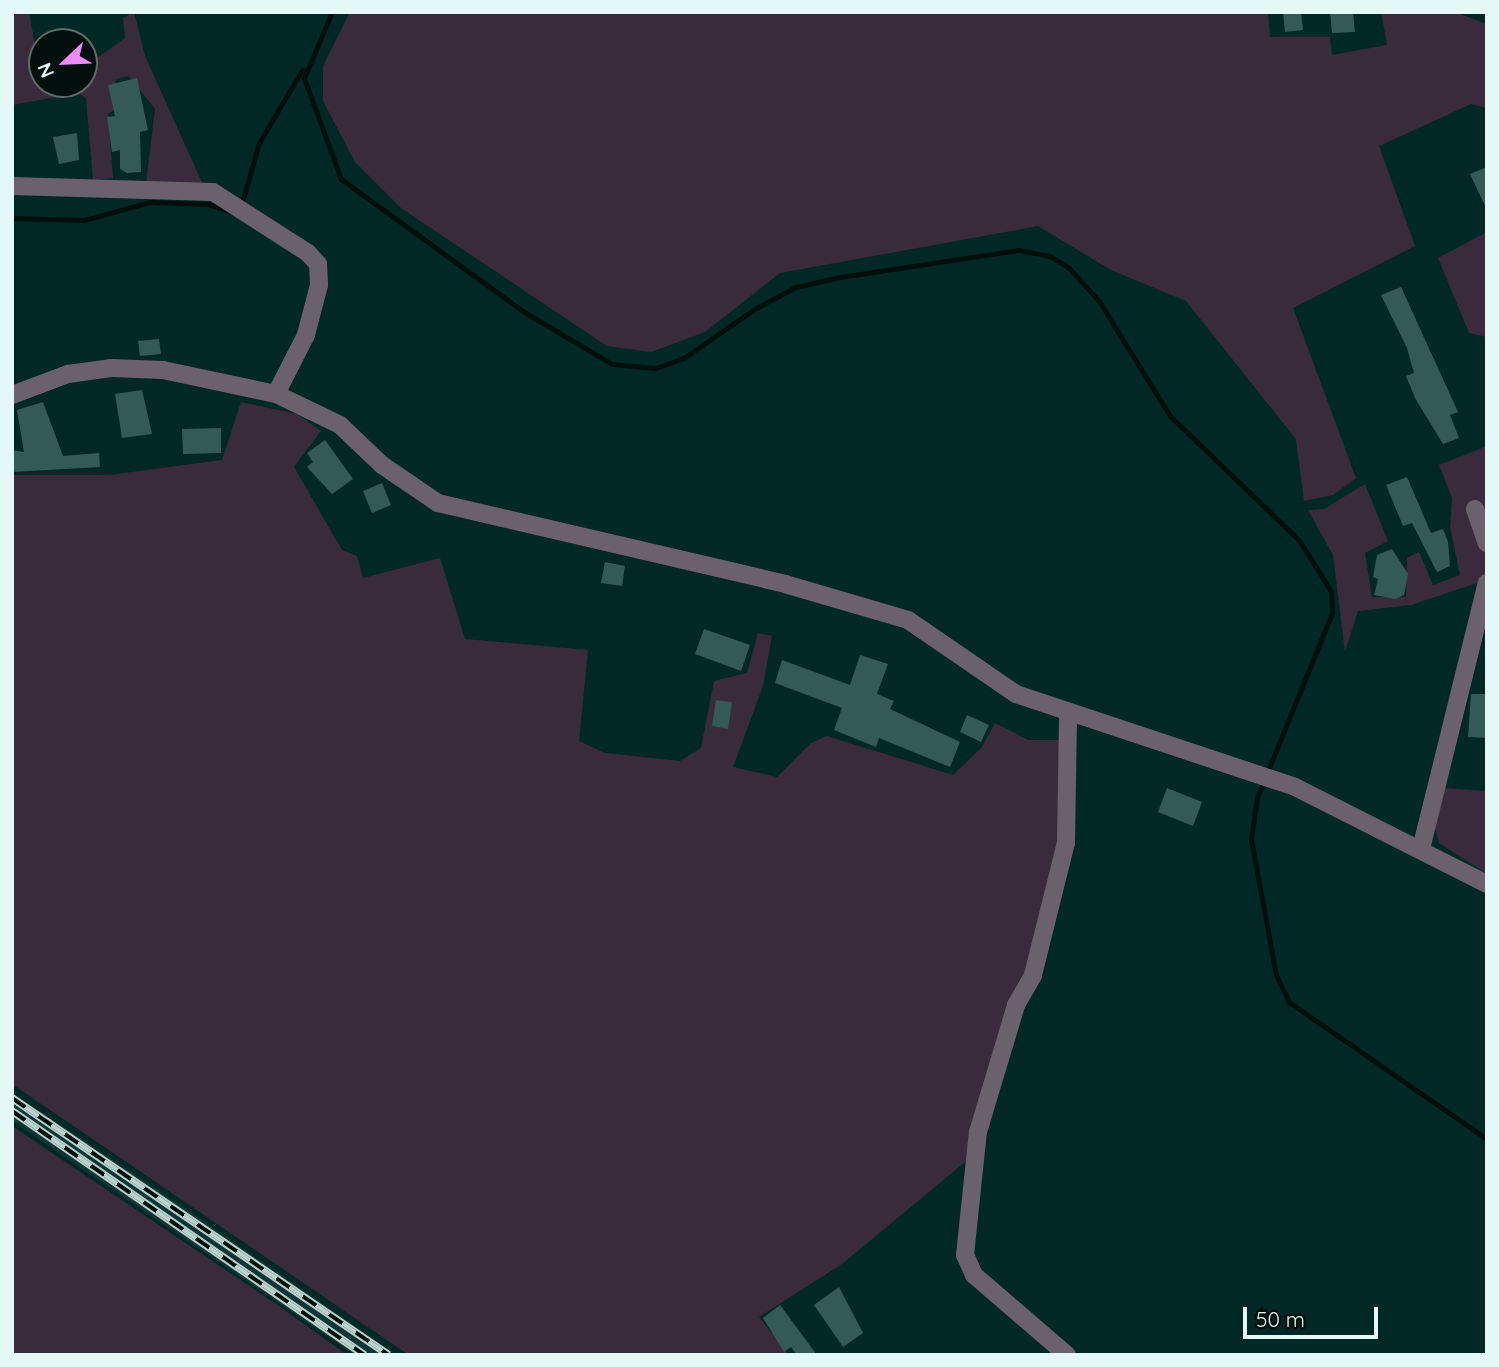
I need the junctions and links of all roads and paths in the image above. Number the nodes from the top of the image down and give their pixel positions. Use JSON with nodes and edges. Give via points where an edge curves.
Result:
{"nodes":[{"id":1,"x":12,"y":186,"type":"edge"},
{"id":2,"x":276,"y":394,"type":"junction"},
{"id":3,"x":12,"y":395,"type":"edge"},
{"id":4,"x":1475,"y":509,"type":"dead end"},
{"id":5,"x":1487,"y":543,"type":"edge"},
{"id":6,"x":1487,"y":583,"type":"edge"},
{"id":7,"x":1068,"y":716,"type":"junction"},
{"id":8,"x":1422,"y":849,"type":"junction"},
{"id":9,"x":1487,"y":884,"type":"edge"},
{"id":10,"x":1067,"y":1355,"type":"edge"}],
"edges":[{"from":1,"to":2,"type":"street","via":[[213,192],[308,253],[318,264],[318,285],[306,335]]},
{"from":2,"to":3,"type":"street","via":[[163,370],[111,368],[68,374]]},
{"from":2,"to":7,"type":"street","via":[[324,414],[438,503],[785,584],[908,620],[1016,694]]},
{"from":4,"to":5,"type":"street"},
{"from":6,"to":8,"type":"street"},
{"from":7,"to":8,"type":"street","via":[[1285,783]]},
{"from":7,"to":10,"type":"street","via":[[1066,843],[1033,975],[1016,1006],[978,1132],[965,1255],[974,1275]]},
{"from":8,"to":9,"type":"street"}]}
